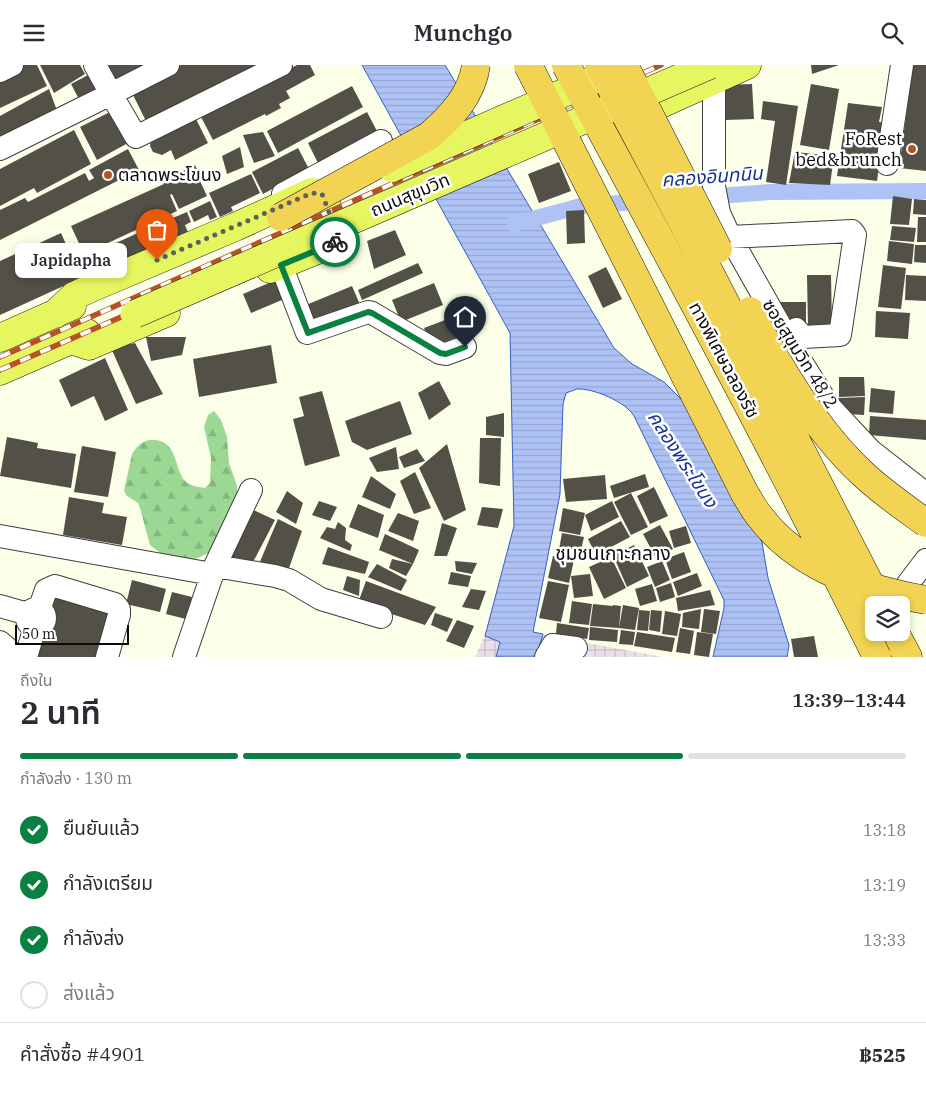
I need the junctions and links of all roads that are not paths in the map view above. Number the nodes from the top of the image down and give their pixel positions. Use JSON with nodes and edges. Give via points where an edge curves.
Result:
{"nodes":[{"id":1,"x":12,"y":65,"type":"edge"},
{"id":2,"x":95,"y":65,"type":"edge"},
{"id":3,"x":168,"y":65,"type":"edge"},
{"id":4,"x":281,"y":65,"type":"edge"},
{"id":5,"x":476,"y":65,"type":"edge"},
{"id":6,"x":528,"y":65,"type":"edge"},
{"id":7,"x":566,"y":65,"type":"edge"},
{"id":8,"x":599,"y":65,"type":"edge"},
{"id":9,"x":620,"y":65,"type":"edge"},
{"id":10,"x":625,"y":65,"type":"edge"},
{"id":11,"x":746,"y":65,"type":"edge"},
{"id":12,"x":902,"y":65,"type":"edge"},
{"id":13,"x":0,"y":71,"type":"edge"},
{"id":14,"x":712,"y":73,"type":"edge"},
{"id":15,"x":111,"y":94,"type":"junction"},
{"id":16,"x":381,"y":141,"type":"dead end"},
{"id":17,"x":0,"y":149,"type":"edge"},
{"id":18,"x":887,"y":164,"type":"dead end"},
{"id":19,"x":281,"y":217,"type":"junction"},
{"id":20,"x":730,"y":237,"type":"junction"},
{"id":21,"x":190,"y":246,"type":"junction"},
{"id":22,"x":281,"y":265,"type":"junction"},
{"id":23,"x":55,"y":313,"type":"junction"},
{"id":24,"x":796,"y":329,"type":"dead end"},
{"id":25,"x":0,"y":338,"type":"edge"},
{"id":26,"x":71,"y":339,"type":"junction"},
{"id":27,"x":465,"y":347,"type":"dead end"},
{"id":28,"x":0,"y":371,"type":"edge"},
{"id":29,"x":251,"y":490,"type":"dead end"},
{"id":30,"x":926,"y":494,"type":"edge"},
{"id":31,"x":926,"y":523,"type":"edge"},
{"id":32,"x":0,"y":536,"type":"edge"},
{"id":33,"x":926,"y":560,"type":"edge"},
{"id":34,"x":214,"y":570,"type":"junction"},
{"id":35,"x":876,"y":596,"type":"edge"},
{"id":36,"x":899,"y":596,"type":"edge"},
{"id":37,"x":926,"y":599,"type":"edge"},
{"id":38,"x":0,"y":606,"type":"edge"},
{"id":39,"x":34,"y":617,"type":"junction"},
{"id":40,"x":380,"y":617,"type":"dead end"},
{"id":41,"x":910,"y":639,"type":"edge"},
{"id":42,"x":899,"y":641,"type":"edge"},
{"id":43,"x":0,"y":642,"type":"edge"},
{"id":44,"x":576,"y":649,"type":"dead end"},
{"id":45,"x":11,"y":657,"type":"edge"},
{"id":46,"x":26,"y":657,"type":"edge"},
{"id":47,"x":107,"y":657,"type":"edge"},
{"id":48,"x":184,"y":657,"type":"edge"},
{"id":49,"x":546,"y":657,"type":"edge"},
{"id":50,"x":877,"y":657,"type":"edge"},
{"id":51,"x":908,"y":657,"type":"edge"},
{"id":52,"x":922,"y":657,"type":"edge"}],
"edges":[{"from":1,"to":13,"type":"street"},
{"from":2,"to":15,"type":"street"},
{"from":3,"to":15,"type":"street"},
{"from":4,"to":15,"type":"street","via":[[136,137]]},
{"from":5,"to":19,"type":"highway","bridge":true,"via":[[466,94],[443,124],[429,136]]},
{"from":6,"to":37,"type":"highway","bridge":true,"via":[[760,517],[804,558],[841,577],[874,589]]},
{"from":7,"to":50,"type":"highway","name":"ทางพิเศษฉลองรัช","bridge":true,"via":[[808,519]]},
{"from":8,"to":35,"type":"highway","name":"ทางพิเศษฉลองรัช","bridge":true},
{"from":9,"to":14,"type":"main road","via":[[643,112]]},
{"from":10,"to":19,"type":"main road","name":"ถนนสุขุมวิท","bridge":true},
{"from":10,"to":31,"type":"highway","bridge":true,"via":[[757,325],[802,401],[862,473]]},
{"from":11,"to":14,"type":"main road"},
{"from":12,"to":18,"type":"street"},
{"from":14,"to":20,"type":"street","name":"ซอยสุขุมวิท 48/2","via":[[714,185],[719,213]]},
{"from":14,"to":26,"type":"main road","name":"ถนนสุขุมวิท","bridge":true},
{"from":15,"to":17,"type":"street"},
{"from":16,"to":21,"type":"street"},
{"from":19,"to":23,"type":"main road","name":"ถนนสุขุมวิท"},
{"from":20,"to":24,"type":"street","via":[[852,231],[855,235],[840,335],[803,337]]},
{"from":20,"to":30,"type":"street","name":"ซอยสุขุมวิท 48/2","via":[[829,406],[871,451]]},
{"from":21,"to":22,"type":"main road","via":[[312,193],[322,194],[339,238]]},
{"from":21,"to":23,"type":"main road","via":[[74,296]]},
{"from":22,"to":26,"type":"main road","via":[[89,346]]},
{"from":22,"to":27,"type":"street","via":[[308,333],[368,312],[440,353]]},
{"from":23,"to":25,"type":"main road","name":"ถนนสุขุมวิท"},
{"from":26,"to":28,"type":"main road","name":"ถนนสุขุมวิท"},
{"from":29,"to":34,"type":"street"},
{"from":32,"to":34,"type":"street"},
{"from":33,"to":36,"type":"street"},
{"from":34,"to":40,"type":"street","via":[[289,579],[321,599]]},
{"from":34,"to":48,"type":"street"},
{"from":38,"to":39,"type":"street"},
{"from":39,"to":46,"type":"street"},
{"from":39,"to":47,"type":"street","via":[[46,590],[55,586],[115,604],[120,615]]},
{"from":41,"to":52,"type":"street"},
{"from":42,"to":51,"type":"highway"},
{"from":43,"to":45,"type":"street"},
{"from":44,"to":49,"type":"street","via":[[553,645]]}]}
